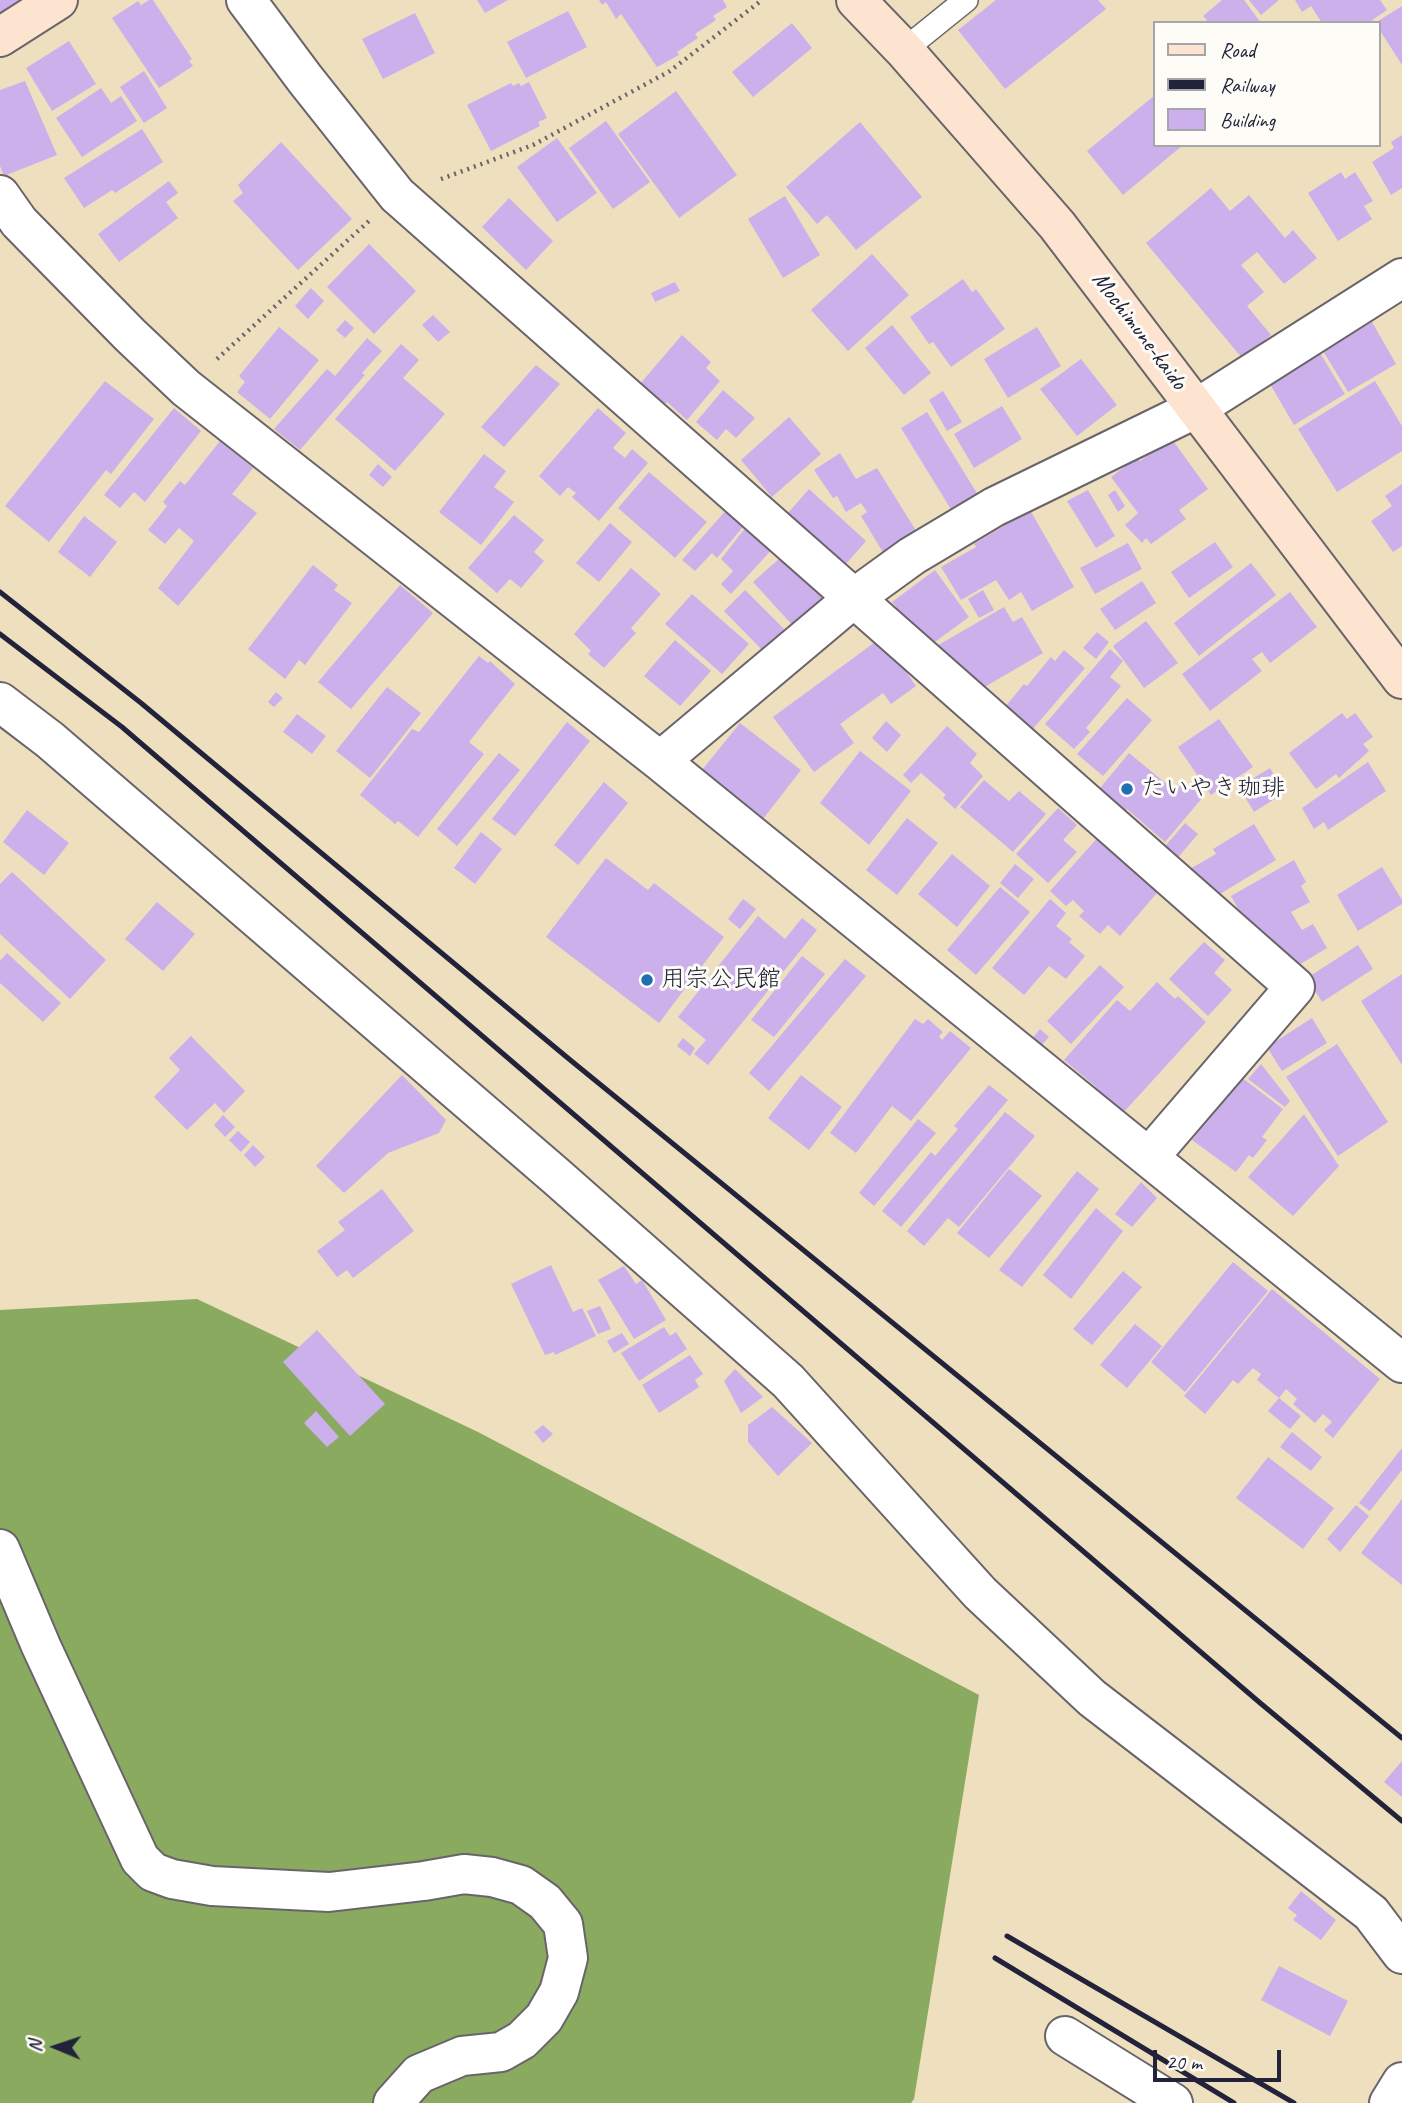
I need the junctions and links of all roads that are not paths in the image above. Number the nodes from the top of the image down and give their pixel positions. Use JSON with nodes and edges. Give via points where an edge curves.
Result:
{"nodes":[{"id":1,"x":58,"y":0,"type":"edge"},
{"id":2,"x":246,"y":0,"type":"edge"},
{"id":3,"x":856,"y":0,"type":"edge"},
{"id":4,"x":966,"y":0,"type":"edge"},
{"id":5,"x":0,"y":37,"type":"edge"},
{"id":6,"x":904,"y":50,"type":"junction"},
{"id":7,"x":0,"y":195,"type":"edge"},
{"id":8,"x":1402,"y":278,"type":"edge"},
{"id":9,"x":1197,"y":408,"type":"junction"},
{"id":10,"x":855,"y":598,"type":"junction"},
{"id":11,"x":1402,"y":679,"type":"edge"},
{"id":12,"x":0,"y":702,"type":"edge"},
{"id":13,"x":660,"y":761,"type":"junction"},
{"id":14,"x":1149,"y":1157,"type":"junction"},
{"id":15,"x":1402,"y":1363,"type":"edge"},
{"id":16,"x":0,"y":1549,"type":"edge"},
{"id":17,"x":1402,"y":1954,"type":"edge"},
{"id":18,"x":1065,"y":2036,"type":"dead end"},
{"id":19,"x":1402,"y":2082,"type":"edge"},
{"id":20,"x":393,"y":2103,"type":"edge"},
{"id":21,"x":1173,"y":2103,"type":"edge"},
{"id":22,"x":1389,"y":2103,"type":"edge"}],
"edges":[{"from":1,"to":5,"type":"main road"},
{"from":2,"to":10,"type":"street","via":[[397,195]]},
{"from":3,"to":6,"type":"main road","name":"Mochimune-kaido"},
{"from":4,"to":6,"type":"lane"},
{"from":6,"to":9,"type":"main road","name":"Mochimune-kaido","via":[[1057,225]]},
{"from":7,"to":13,"type":"street","via":[[19,222],[186,388]]},
{"from":8,"to":9,"type":"street"},
{"from":9,"to":10,"type":"street","via":[[993,508],[912,556]]},
{"from":9,"to":11,"type":"main road","name":"Mochimune-kaido"},
{"from":10,"to":13,"type":"street"},
{"from":10,"to":14,"type":"street","via":[[1295,987]]},
{"from":12,"to":17,"type":"street","via":[[50,740],[788,1381],[980,1593],[1092,1698],[1371,1913]]},
{"from":13,"to":14,"type":"street"},
{"from":14,"to":15,"type":"street"},
{"from":16,"to":20,"type":"street","via":[[140,1859],[153,1872],[212,1886],[329,1892],[464,1874],[492,1877],[521,1885],[545,1902],[563,1924],[568,1958],[559,1992],[530,2033],[501,2052],[462,2056],[419,2074]]},
{"from":18,"to":21,"type":"street"},
{"from":19,"to":22,"type":"street"}]}
